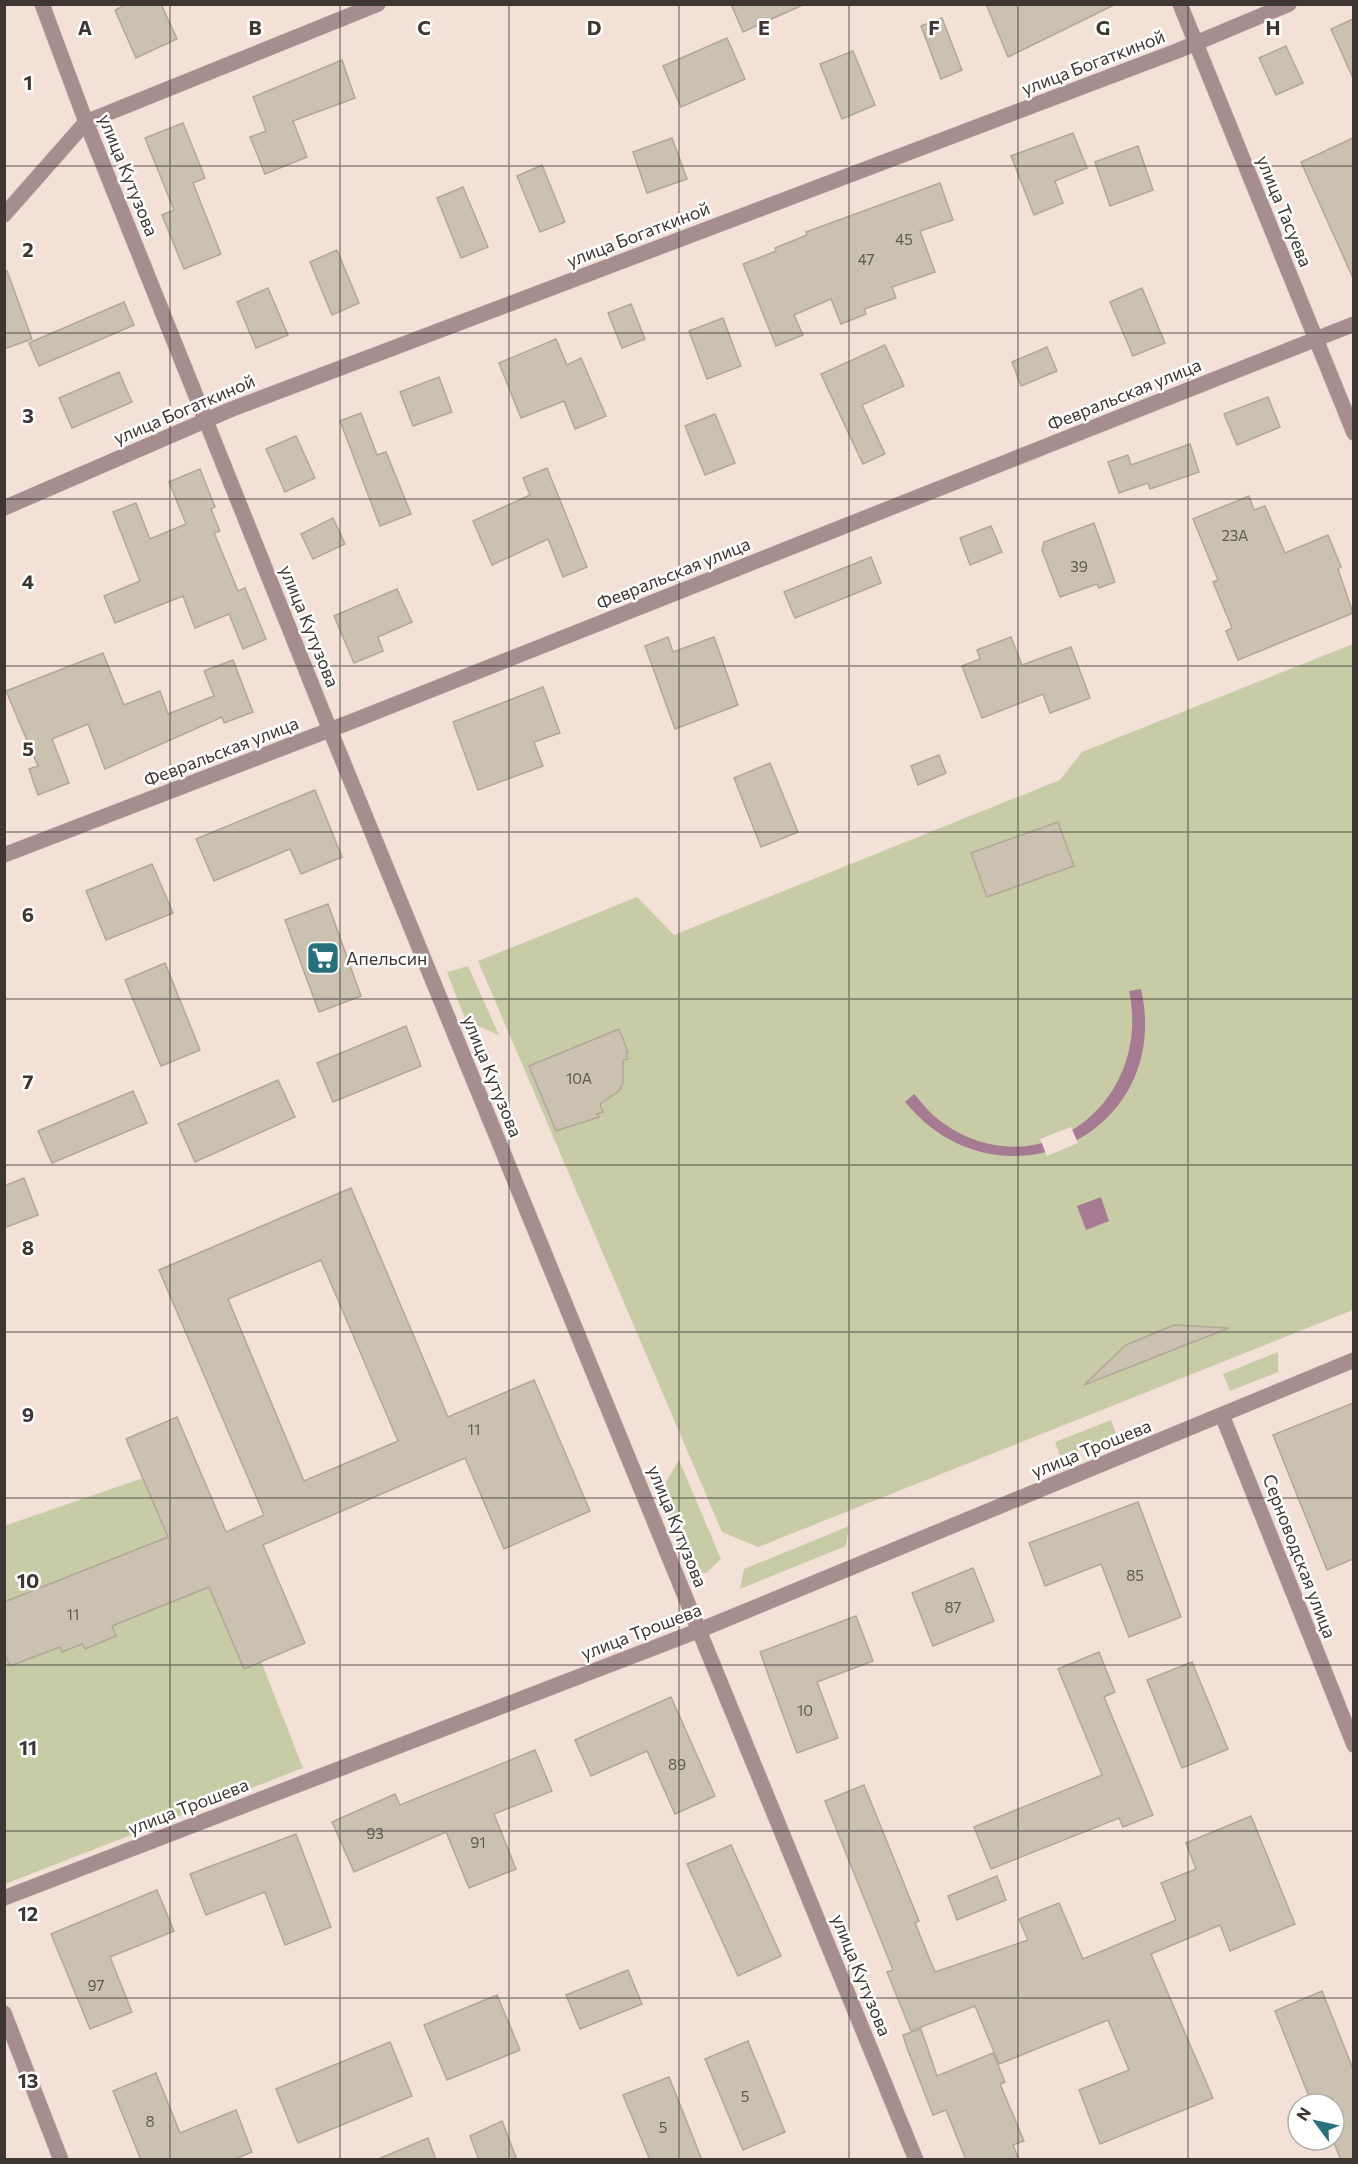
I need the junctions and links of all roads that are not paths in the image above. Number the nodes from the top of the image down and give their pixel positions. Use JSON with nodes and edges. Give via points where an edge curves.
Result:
{"nodes":[{"id":1,"x":42,"y":4,"type":"edge"},
{"id":2,"x":378,"y":4,"type":"edge"},
{"id":3,"x":1180,"y":4,"type":"edge"},
{"id":4,"x":1289,"y":4,"type":"edge"},
{"id":5,"x":356,"y":9,"type":"edge"},
{"id":6,"x":1196,"y":43,"type":"junction"},
{"id":7,"x":86,"y":122,"type":"junction"},
{"id":8,"x":4,"y":215,"type":"edge"},
{"id":9,"x":1353,"y":324,"type":"edge"},
{"id":10,"x":1315,"y":339,"type":"junction"},
{"id":11,"x":206,"y":419,"type":"junction"},
{"id":12,"x":1353,"y":433,"type":"edge"},
{"id":13,"x":4,"y":508,"type":"edge"},
{"id":14,"x":330,"y":730,"type":"junction"},
{"id":15,"x":4,"y":855,"type":"edge"},
{"id":16,"x":1353,"y":1360,"type":"edge"},
{"id":17,"x":1222,"y":1415,"type":"junction"},
{"id":18,"x":700,"y":1630,"type":"junction"},
{"id":19,"x":1353,"y":1745,"type":"edge"},
{"id":20,"x":4,"y":1898,"type":"edge"},
{"id":21,"x":4,"y":2013,"type":"edge"},
{"id":22,"x":9,"y":2044,"type":"edge"},
{"id":23,"x":61,"y":2160,"type":"edge"},
{"id":24,"x":916,"y":2160,"type":"edge"}],
"edges":[{"from":1,"to":7,"type":"street","name":"улица Кутузова"},
{"from":2,"to":5,"type":"street"},
{"from":3,"to":6,"type":"street","name":"улица Тасуева"},
{"from":4,"to":6,"type":"street","name":"улица Богаткиной"},
{"from":5,"to":7,"type":"street"},
{"from":6,"to":10,"type":"street","name":"улица Тасуева"},
{"from":6,"to":11,"type":"street","name":"улица Богаткиной"},
{"from":7,"to":8,"type":"street"},
{"from":7,"to":11,"type":"street","name":"улица Кутузова"},
{"from":9,"to":10,"type":"street","name":"Февральская улица"},
{"from":10,"to":12,"type":"street","name":"улица Тасуева"},
{"from":10,"to":14,"type":"street","name":"Февральская улица"},
{"from":11,"to":13,"type":"street","name":"улица Богаткиной"},
{"from":11,"to":14,"type":"street","name":"улица Кутузова"},
{"from":14,"to":15,"type":"street","name":"Февральская улица"},
{"from":14,"to":18,"type":"street","name":"улица Кутузова"},
{"from":16,"to":17,"type":"street","name":"улица Трошева"},
{"from":17,"to":18,"type":"street","name":"улица Трошева"},
{"from":17,"to":19,"type":"street","name":"Серноводская улица"},
{"from":18,"to":20,"type":"street","name":"улица Трошева"},
{"from":18,"to":24,"type":"street","name":"улица Кутузова"},
{"from":21,"to":22,"type":"street"},
{"from":22,"to":23,"type":"street"}]}
